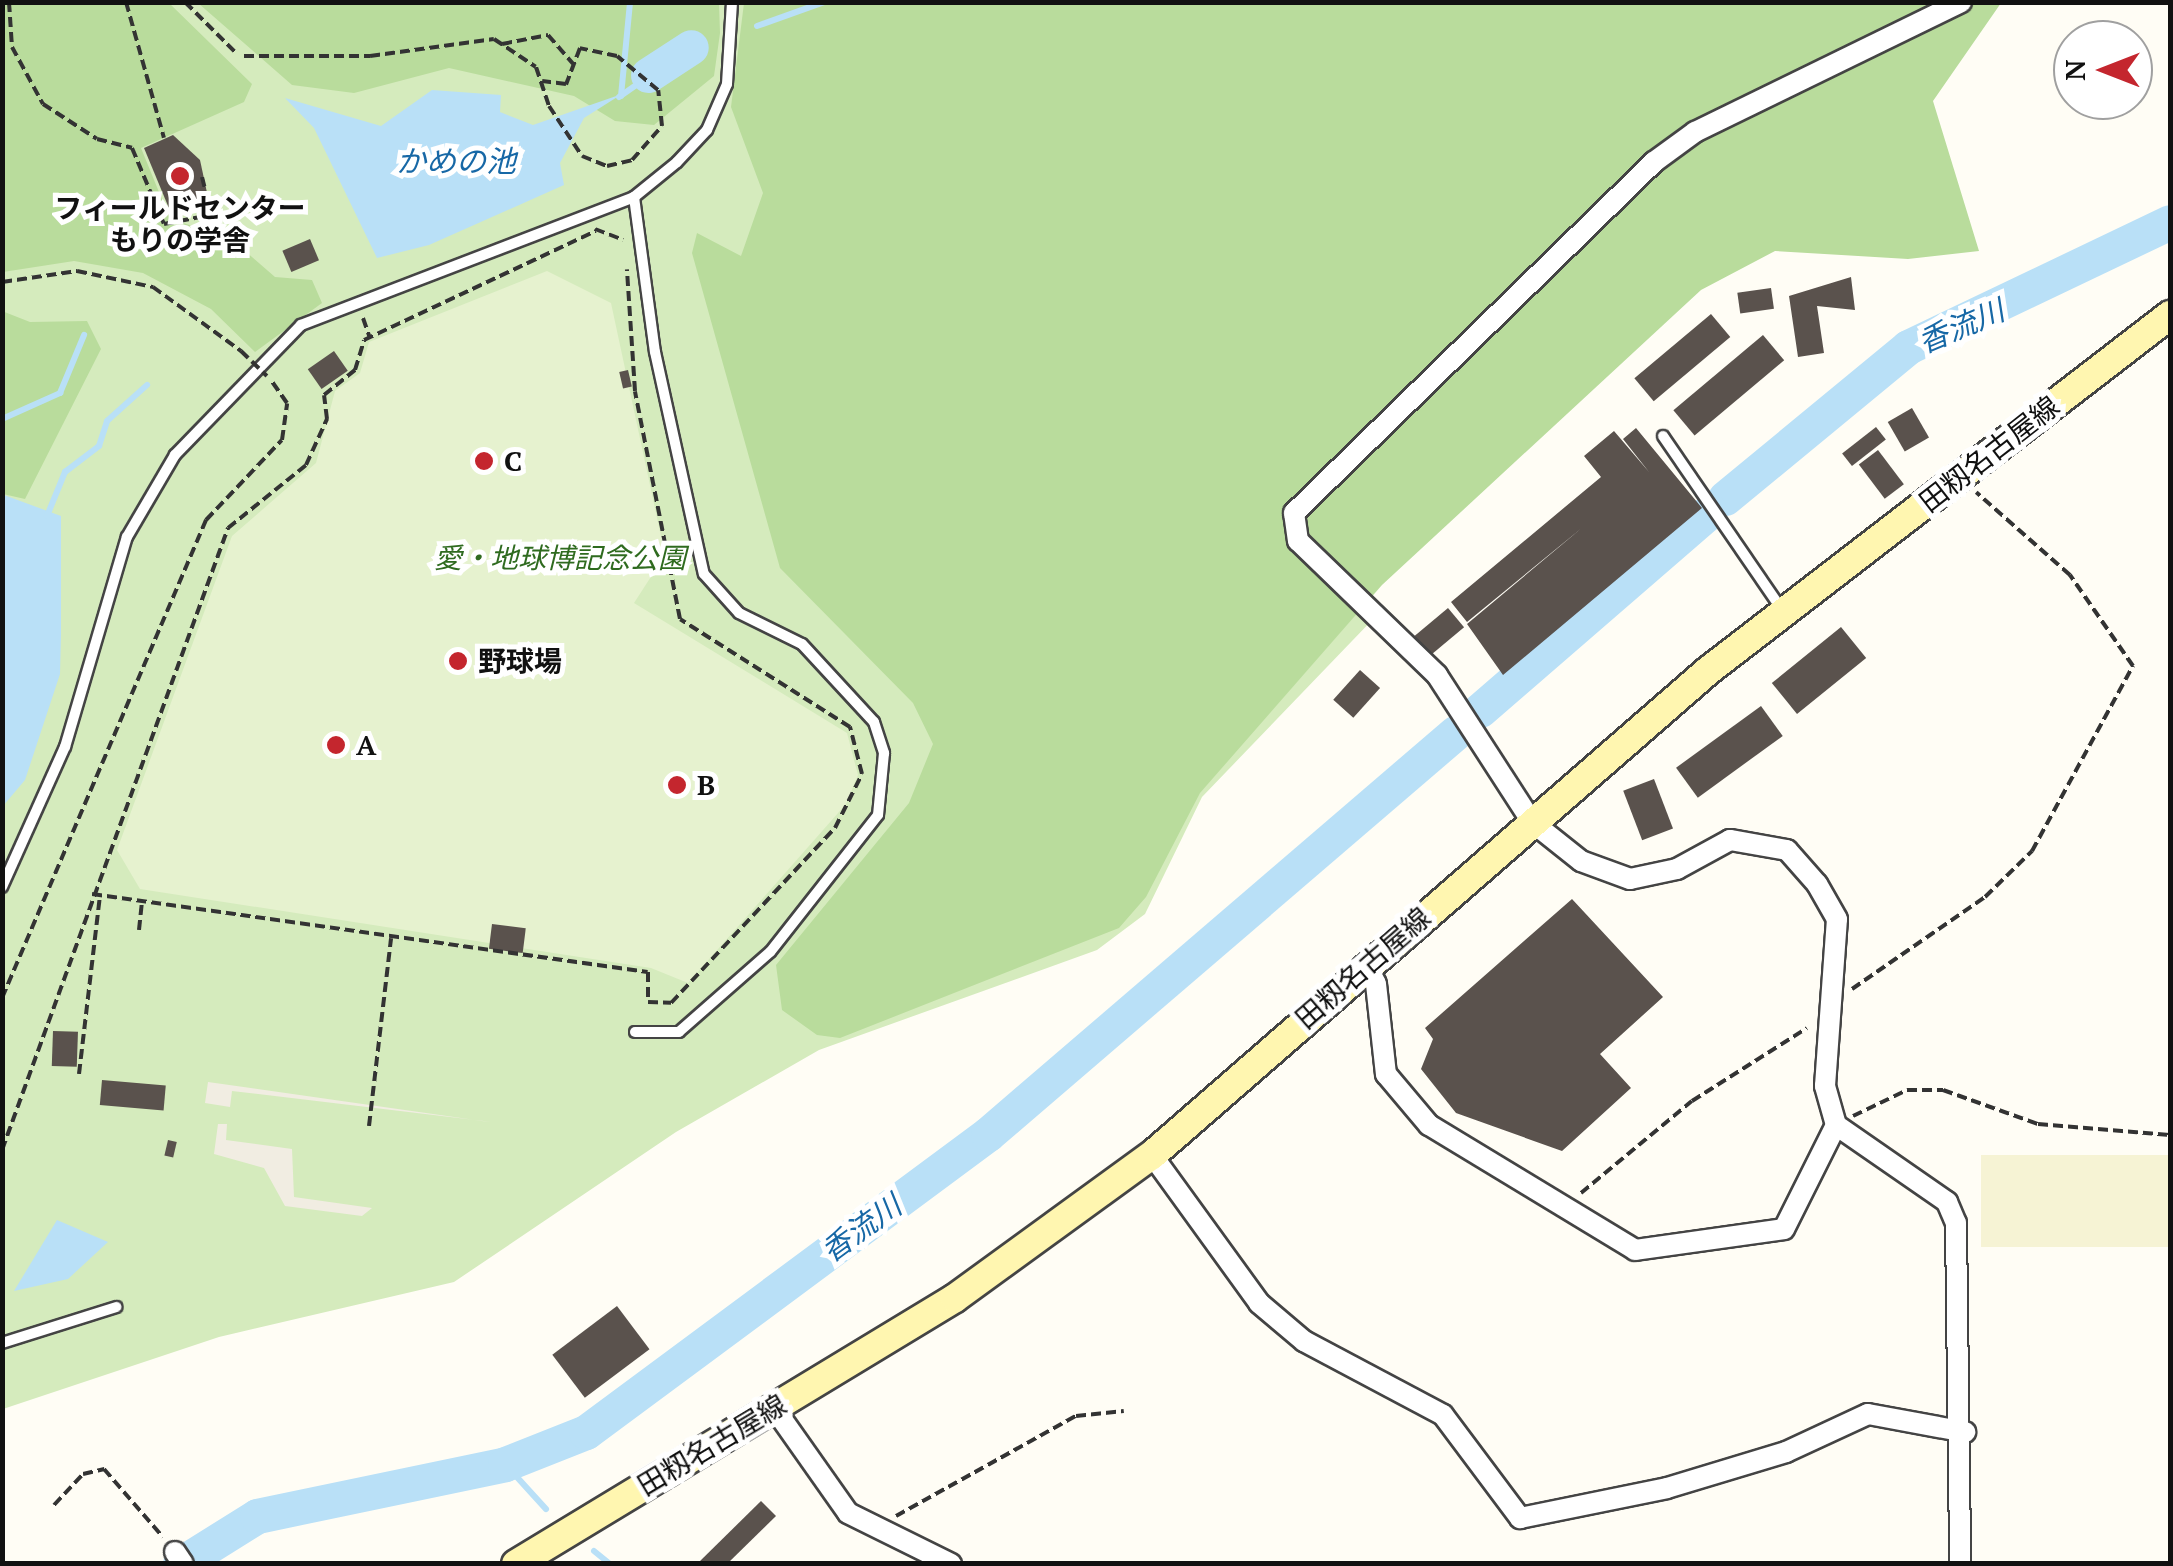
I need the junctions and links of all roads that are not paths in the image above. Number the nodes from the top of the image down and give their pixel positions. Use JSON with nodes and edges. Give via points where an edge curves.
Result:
{"nodes":[{"id":1,"x":732,"y":2,"type":"edge"},
{"id":2,"x":1961,"y":2,"type":"edge"},
{"id":3,"x":634,"y":197,"type":"junction"},
{"id":4,"x":2170,"y":315,"type":"edge"},
{"id":5,"x":1663,"y":436,"type":"dead end"},
{"id":6,"x":1784,"y":612,"type":"junction"},
{"id":7,"x":1532,"y":822,"type":"junction"},
{"id":8,"x":2,"y":886,"type":"edge"},
{"id":9,"x":1366,"y":965,"type":"junction"},
{"id":10,"x":634,"y":1032,"type":"dead end"},
{"id":11,"x":1836,"y":1125,"type":"junction"},
{"id":12,"x":1152,"y":1155,"type":"junction"},
{"id":13,"x":116,"y":1307,"type":"dead end"},
{"id":14,"x":2,"y":1343,"type":"edge"},
{"id":15,"x":774,"y":1408,"type":"junction"},
{"id":16,"x":1965,"y":1432,"type":"junction"},
{"id":17,"x":516,"y":1564,"type":"edge"},
{"id":18,"x":951,"y":1564,"type":"edge"},
{"id":19,"x":1960,"y":1564,"type":"edge"}],
"edges":[{"from":1,"to":3,"type":"lane","via":[[734,52],[707,130]]},
{"from":2,"to":7,"type":"street","via":[[1695,132],[1654,162],[1294,512],[1298,541],[1437,675]]},
{"from":3,"to":8,"type":"lane","via":[[302,325],[248,374],[175,455],[126,537],[65,748]]},
{"from":3,"to":10,"type":"lane","via":[[655,352],[704,574],[739,613],[802,644],[874,722],[884,753],[878,815],[770,952],[679,1032]]},
{"from":4,"to":6,"type":"main road","name":"田籾名古屋線"},
{"from":5,"to":6,"type":"lane"},
{"from":6,"to":7,"type":"main road","name":"田籾名古屋線"},
{"from":7,"to":9,"type":"main road","name":"田籾名古屋線"},
{"from":7,"to":11,"type":"street","via":[[1581,861],[1630,879],[1678,869],[1730,840],[1787,850],[1836,919],[1825,1086]]},
{"from":9,"to":11,"type":"street","via":[[1386,1074],[1429,1125],[1634,1250],[1784,1229]]},
{"from":9,"to":12,"type":"main road","name":"田籾名古屋線"},
{"from":11,"to":16,"type":"street","via":[[1947,1202],[1956,1223]]},
{"from":12,"to":15,"type":"main road","name":"田籾名古屋線","via":[[955,1298]]},
{"from":12,"to":16,"type":"street","via":[[1259,1303],[1304,1341],[1442,1415],[1520,1518],[1701,1478],[1868,1414]]},
{"from":13,"to":14,"type":"lane"},
{"from":15,"to":17,"type":"main road","name":"田籾名古屋線"},
{"from":15,"to":18,"type":"street","via":[[821,1486],[848,1512]]},
{"from":16,"to":19,"type":"street"}]}
